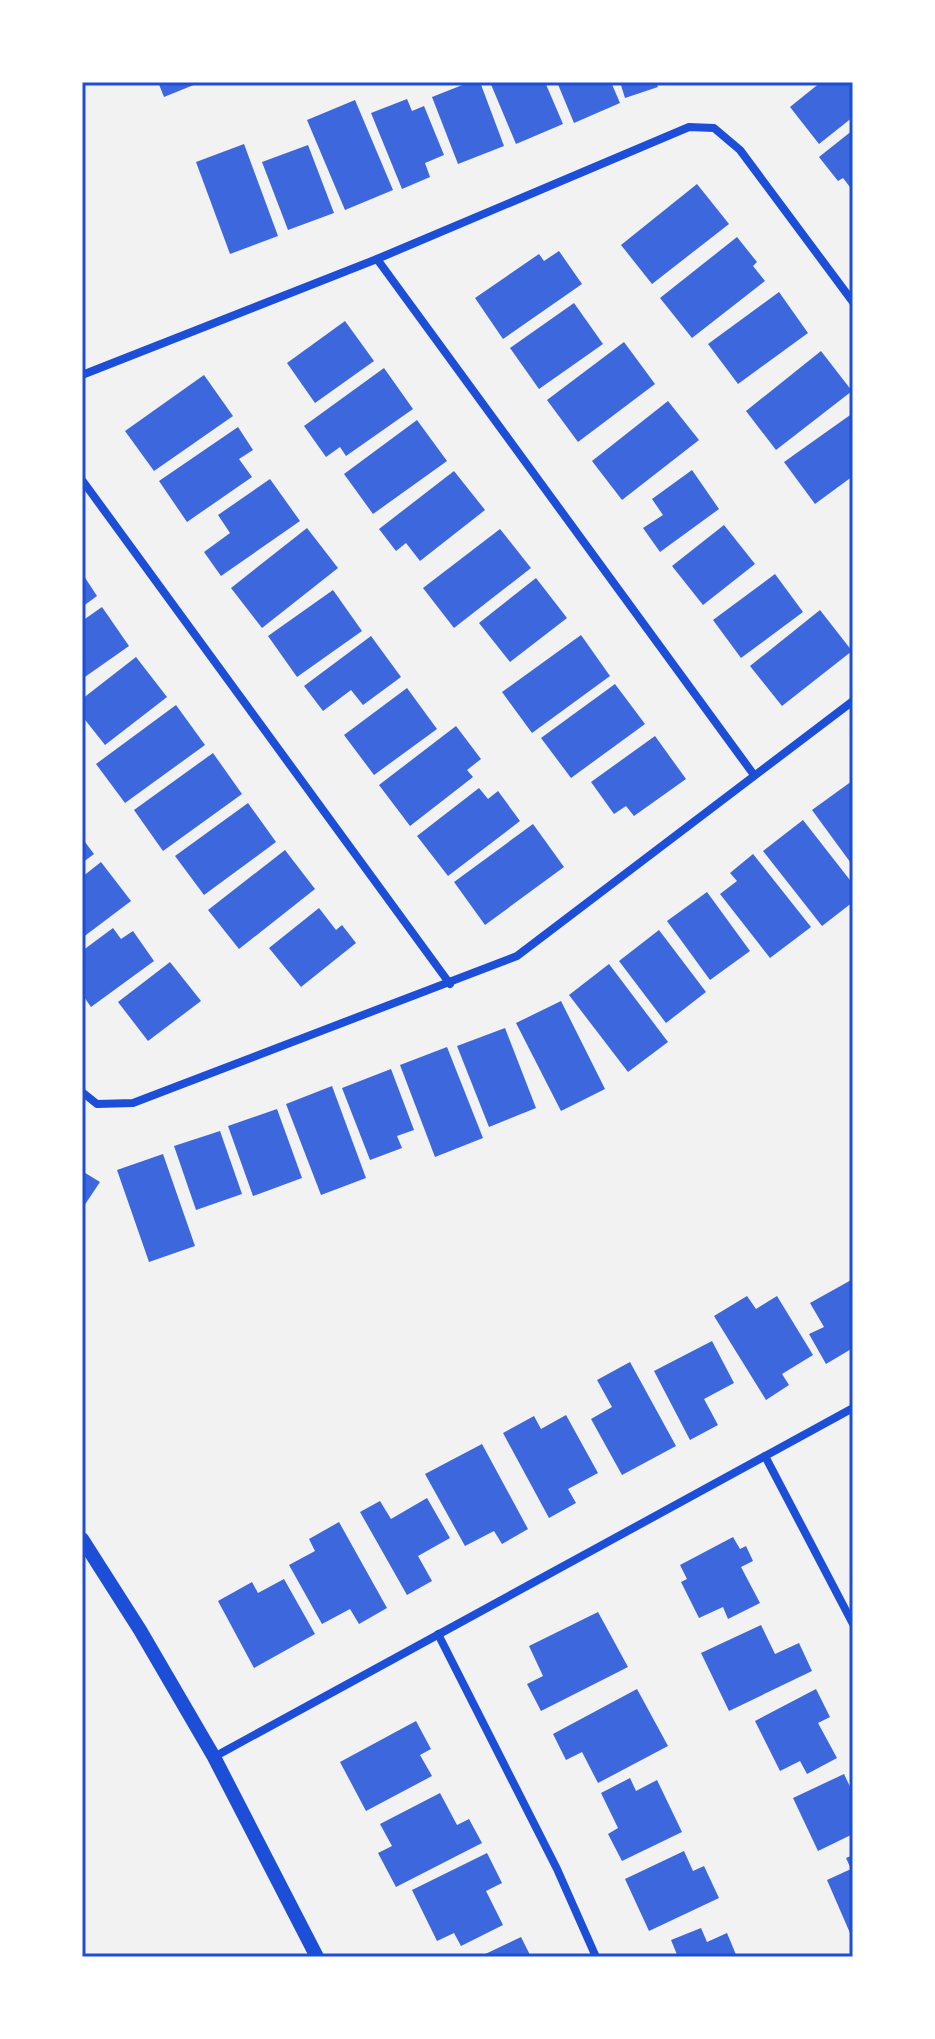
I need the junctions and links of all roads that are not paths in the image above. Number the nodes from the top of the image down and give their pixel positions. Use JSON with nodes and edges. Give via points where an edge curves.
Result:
{"nodes":[{"id":1,"x":377,"y":259,"type":"junction"},
{"id":2,"x":853,"y":302,"type":"edge"},
{"id":3,"x":82,"y":375,"type":"edge"},
{"id":4,"x":82,"y":480,"type":"edge"},
{"id":5,"x":853,"y":701,"type":"edge"},
{"id":6,"x":754,"y":775,"type":"junction"},
{"id":7,"x":450,"y":984,"type":"junction"},
{"id":8,"x":82,"y":1092,"type":"edge"},
{"id":9,"x":853,"y":1408,"type":"edge"},
{"id":10,"x":765,"y":1456,"type":"junction"},
{"id":11,"x":82,"y":1539,"type":"edge"},
{"id":12,"x":853,"y":1624,"type":"edge"},
{"id":13,"x":438,"y":1634,"type":"junction"},
{"id":14,"x":214,"y":1757,"type":"junction"},
{"id":15,"x":317,"y":1957,"type":"edge"},
{"id":16,"x":596,"y":1957,"type":"edge"}],
"edges":[{"from":1,"to":2,"type":"street","via":[[689,127],[714,128],[740,150]]},
{"from":1,"to":3,"type":"street"},
{"from":1,"to":6,"type":"street"},
{"from":4,"to":7,"type":"street"},
{"from":5,"to":6,"type":"street"},
{"from":6,"to":7,"type":"street","via":[[517,956]]},
{"from":7,"to":8,"type":"street","via":[[133,1103],[97,1104]]},
{"from":9,"to":10,"type":"street"},
{"from":10,"to":12,"type":"street"},
{"from":10,"to":13,"type":"street"},
{"from":11,"to":14,"type":"street"},
{"from":13,"to":14,"type":"street"},
{"from":13,"to":16,"type":"street"},
{"from":14,"to":15,"type":"street"}]}
